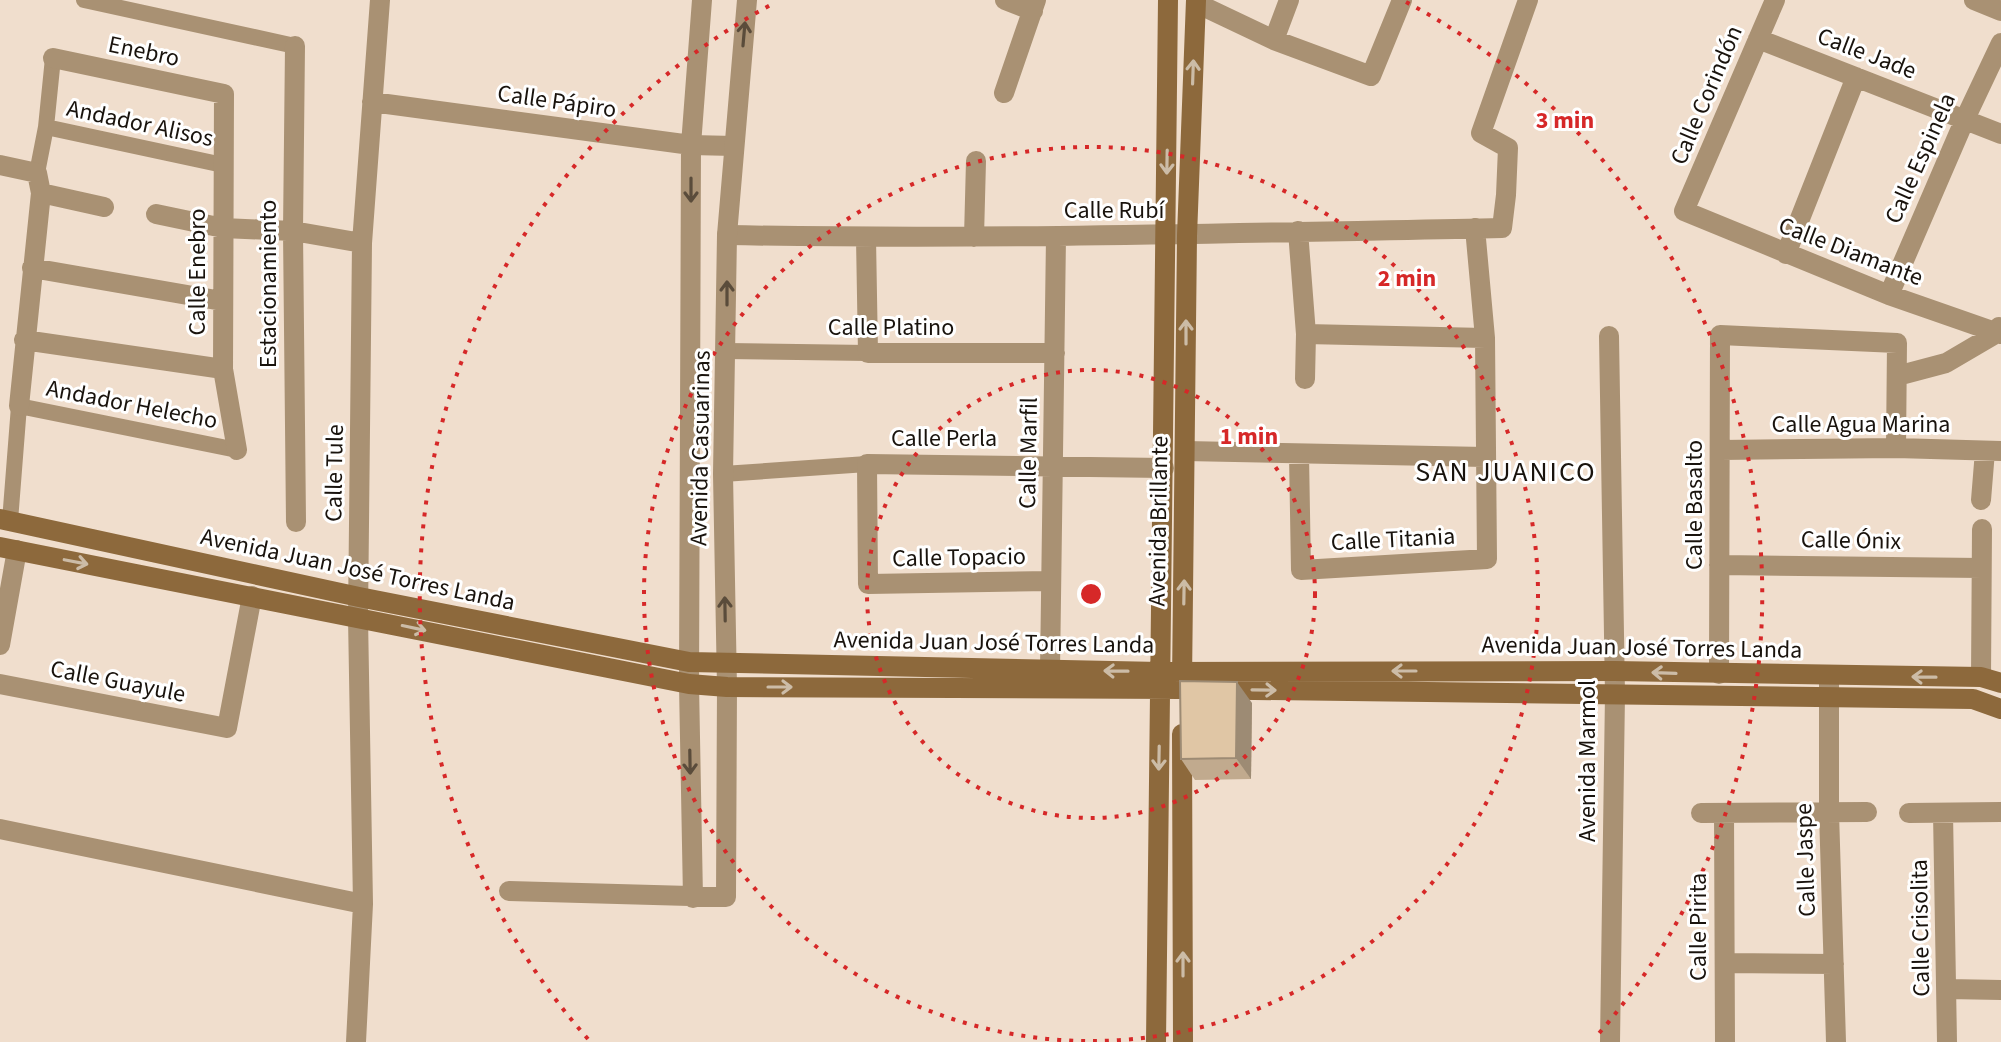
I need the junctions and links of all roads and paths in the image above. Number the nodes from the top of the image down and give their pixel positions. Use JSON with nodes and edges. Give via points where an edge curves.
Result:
{"nodes":[{"id":1,"x":84,"y":0,"type":"edge"},
{"id":2,"x":380,"y":0,"type":"edge"},
{"id":3,"x":702,"y":0,"type":"edge"},
{"id":4,"x":747,"y":0,"type":"edge"},
{"id":5,"x":1005,"y":0,"type":"edge"},
{"id":6,"x":1168,"y":0,"type":"edge"},
{"id":7,"x":1289,"y":0,"type":"edge"},
{"id":8,"x":1402,"y":0,"type":"edge"},
{"id":9,"x":1528,"y":0,"type":"edge"},
{"id":10,"x":1775,"y":0,"type":"edge"},
{"id":11,"x":1974,"y":0,"type":"edge"},
{"id":12,"x":1196,"y":1,"type":"edge"},
{"id":13,"x":1034,"y":6,"type":"edge"},
{"id":14,"x":2001,"y":11,"type":"edge"},
{"id":15,"x":1758,"y":39,"type":"junction"},
{"id":16,"x":1274,"y":40,"type":"junction"},
{"id":17,"x":2001,"y":43,"type":"edge"},
{"id":18,"x":295,"y":46,"type":"joint"},
{"id":19,"x":53,"y":58,"type":"joint"},
{"id":20,"x":1856,"y":77,"type":"junction"},
{"id":21,"x":1004,"y":93,"type":"dead end"},
{"id":22,"x":224,"y":94,"type":"joint"},
{"id":23,"x":372,"y":102,"type":"junction"},
{"id":24,"x":1965,"y":119,"type":"junction"},
{"id":25,"x":46,"y":127,"type":"junction"},
{"id":26,"x":2001,"y":134,"type":"edge"},
{"id":27,"x":691,"y":145,"type":"junction"},
{"id":28,"x":734,"y":146,"type":"junction"},
{"id":29,"x":976,"y":161,"type":"dead end"},
{"id":30,"x":0,"y":165,"type":"edge"},
{"id":31,"x":223,"y":165,"type":"junction"},
{"id":32,"x":39,"y":183,"type":"junction"},
{"id":33,"x":104,"y":207,"type":"dead end"},
{"id":34,"x":1684,"y":211,"type":"joint"},
{"id":35,"x":156,"y":214,"type":"dead end"},
{"id":36,"x":223,"y":228,"type":"junction"},
{"id":37,"x":1475,"y":228,"type":"junction"},
{"id":38,"x":293,"y":231,"type":"junction"},
{"id":39,"x":1298,"y":231,"type":"junction"},
{"id":40,"x":727,"y":235,"type":"junction"},
{"id":41,"x":1166,"y":236,"type":"junction"},
{"id":42,"x":1187,"y":236,"type":"junction"},
{"id":43,"x":974,"y":237,"type":"junction"},
{"id":44,"x":1056,"y":237,"type":"junction"},
{"id":45,"x":866,"y":238,"type":"junction"},
{"id":46,"x":362,"y":243,"type":"junction"},
{"id":47,"x":1786,"y":254,"type":"junction"},
{"id":48,"x":32,"y":268,"type":"junction"},
{"id":49,"x":1889,"y":295,"type":"junction"},
{"id":50,"x":222,"y":301,"type":"junction"},
{"id":51,"x":2000,"y":330,"type":"edge"},
{"id":52,"x":1306,"y":334,"type":"junction"},
{"id":53,"x":1609,"y":336,"type":"dead end"},
{"id":54,"x":1485,"y":338,"type":"junction"},
{"id":55,"x":24,"y":340,"type":"junction"},
{"id":56,"x":727,"y":351,"type":"junction"},
{"id":57,"x":868,"y":353,"type":"junction"},
{"id":58,"x":1055,"y":353,"type":"junction"},
{"id":59,"x":223,"y":369,"type":"junction"},
{"id":60,"x":1897,"y":376,"type":"junction"},
{"id":61,"x":1305,"y":379,"type":"dead end"},
{"id":62,"x":19,"y":406,"type":"junction"},
{"id":63,"x":1896,"y":448,"type":"junction"},
{"id":64,"x":237,"y":450,"type":"joint"},
{"id":65,"x":1721,"y":450,"type":"junction"},
{"id":66,"x":1185,"y":451,"type":"junction"},
{"id":67,"x":1993,"y":451,"type":"edge"},
{"id":68,"x":1299,"y":455,"type":"junction"},
{"id":69,"x":1485,"y":457,"type":"junction"},
{"id":70,"x":867,"y":464,"type":"junction"},
{"id":71,"x":1054,"y":465,"type":"junction"},
{"id":72,"x":1164,"y":468,"type":"junction"},
{"id":73,"x":723,"y":474,"type":"junction"},
{"id":74,"x":1981,"y":500,"type":"dead end"},
{"id":75,"x":5,"y":520,"type":"edge"},
{"id":76,"x":296,"y":522,"type":"dead end"},
{"id":77,"x":1982,"y":529,"type":"dead end"},
{"id":78,"x":9,"y":548,"type":"edge"},
{"id":79,"x":1719,"y":565,"type":"junction"},
{"id":80,"x":1981,"y":568,"type":"junction"},
{"id":81,"x":1050,"y":581,"type":"junction"},
{"id":82,"x":252,"y":596,"type":"junction"},
{"id":83,"x":358,"y":607,"type":"junction"},
{"id":84,"x":0,"y":645,"type":"edge"},
{"id":85,"x":689,"y":662,"type":"junction"},
{"id":86,"x":725,"y":662,"type":"junction"},
{"id":87,"x":1050,"y":670,"type":"junction"},
{"id":88,"x":1614,"y":671,"type":"junction"},
{"id":89,"x":1719,"y":674,"type":"junction"},
{"id":90,"x":1829,"y":676,"type":"junction"},
{"id":91,"x":1159,"y":680,"type":"junction"},
{"id":92,"x":1991,"y":680,"type":"edge"},
{"id":93,"x":0,"y":684,"type":"edge"},
{"id":94,"x":689,"y":684,"type":"junction"},
{"id":95,"x":727,"y":687,"type":"junction"},
{"id":96,"x":1615,"y":694,"type":"junction"},
{"id":97,"x":1182,"y":696,"type":"junction"},
{"id":98,"x":1830,"y":698,"type":"junction"},
{"id":99,"x":2001,"y":709,"type":"edge"},
{"id":100,"x":1829,"y":812,"type":"junction"},
{"id":101,"x":1867,"y":812,"type":"dead end"},
{"id":102,"x":2001,"y":812,"type":"edge"},
{"id":103,"x":1701,"y":813,"type":"dead end"},
{"id":104,"x":1724,"y":813,"type":"junction"},
{"id":105,"x":1909,"y":813,"type":"dead end"},
{"id":106,"x":1943,"y":813,"type":"junction"},
{"id":107,"x":0,"y":829,"type":"edge"},
{"id":108,"x":509,"y":891,"type":"dead end"},
{"id":109,"x":693,"y":898,"type":"junction"},
{"id":110,"x":363,"y":904,"type":"junction"},
{"id":111,"x":1725,"y":963,"type":"junction"},
{"id":112,"x":1834,"y":964,"type":"junction"},
{"id":113,"x":1948,"y":989,"type":"junction"},
{"id":114,"x":2001,"y":990,"type":"edge"},
{"id":115,"x":356,"y":1042,"type":"edge"},
{"id":116,"x":1156,"y":1042,"type":"edge"},
{"id":117,"x":1183,"y":1042,"type":"edge"},
{"id":118,"x":1610,"y":1042,"type":"edge"},
{"id":119,"x":1725,"y":1042,"type":"edge"},
{"id":120,"x":1836,"y":1042,"type":"edge"},
{"id":121,"x":1947,"y":1042,"type":"edge"}],
"edges":[{"from":1,"to":18,"type":"street"},
{"from":2,"to":23,"type":"street","name":"Calle Tule"},
{"from":3,"to":27,"type":"street","name":"Avenida Casuarinas"},
{"from":28,"to":4,"type":"street","name":"Avenida Casuarinas","one_way":true},
{"from":5,"to":13,"type":"street"},
{"from":6,"to":41,"type":"main road","name":"Avenida Brillante","one_way":true},
{"from":7,"to":16,"type":"street"},
{"from":8,"to":16,"type":"street","via":[[1371,76]]},
{"from":9,"to":37,"type":"street","name":"Calle Rubí","via":[[1481,133],[1508,148],[1502,228]]},
{"from":10,"to":15,"type":"street","name":"Calle Corindón"},
{"from":11,"to":14,"type":"street"},
{"from":12,"to":16,"type":"street"},
{"from":42,"to":12,"type":"main road","name":"Avenida Brillante","one_way":true},
{"from":13,"to":21,"type":"street"},
{"from":15,"to":20,"type":"street","name":"Calle Jade"},
{"from":15,"to":34,"type":"street","name":"Calle Corindón"},
{"from":17,"to":24,"type":"street","name":"Calle Espinela"},
{"from":18,"to":38,"type":"street","name":"Estacionamiento"},
{"from":19,"to":22,"type":"street","name":"Enebro"},
{"from":19,"to":25,"type":"street"},
{"from":20,"to":24,"type":"street","name":"Calle Jade"},
{"from":20,"to":47,"type":"street"},
{"from":22,"to":31,"type":"street","name":"Calle Enebro"},
{"from":23,"to":27,"type":"street","name":"Calle Pápiro"},
{"from":23,"to":46,"type":"street","name":"Calle Tule"},
{"from":24,"to":26,"type":"street","name":"Calle Jade"},
{"from":24,"to":49,"type":"street","name":"Calle Espinela"},
{"from":25,"to":31,"type":"street","name":"Andador Alisos"},
{"from":25,"to":32,"type":"street"},
{"from":27,"to":28,"type":"street","name":"Calle Pápiro"},
{"from":27,"to":85,"type":"street","name":"Avenida Casuarinas","one_way":true},
{"from":28,"to":40,"type":"street","name":"Avenida Casuarinas"},
{"from":29,"to":43,"type":"street"},
{"from":30,"to":32,"type":"street"},
{"from":31,"to":36,"type":"street","name":"Calle Enebro"},
{"from":32,"to":33,"type":"street"},
{"from":32,"to":48,"type":"street"},
{"from":34,"to":47,"type":"street","name":"Calle Diamante"},
{"from":35,"to":36,"type":"street"},
{"from":36,"to":38,"type":"street"},
{"from":36,"to":50,"type":"street","name":"Calle Enebro"},
{"from":37,"to":39,"type":"street","name":"Calle Rubí"},
{"from":37,"to":54,"type":"street"},
{"from":38,"to":46,"type":"street"},
{"from":38,"to":76,"type":"street","name":"Estacionamiento"},
{"from":39,"to":42,"type":"street","name":"Calle Rubí"},
{"from":39,"to":52,"type":"street"},
{"from":40,"to":45,"type":"street","name":"Calle Rubí"},
{"from":56,"to":40,"type":"street","name":"Avenida Casuarinas","one_way":true},
{"from":41,"to":42,"type":"street","name":"Calle Rubí"},
{"from":41,"to":44,"type":"street","name":"Calle Rubí"},
{"from":41,"to":72,"type":"main road","name":"Avenida Brillante"},
{"from":66,"to":42,"type":"main road","name":"Avenida Brillante","one_way":true},
{"from":43,"to":44,"type":"street","name":"Calle Rubí"},
{"from":43,"to":45,"type":"street","name":"Calle Rubí"},
{"from":44,"to":58,"type":"street","name":"Calle Marfil"},
{"from":45,"to":57,"type":"street"},
{"from":46,"to":83,"type":"street","name":"Calle Tule"},
{"from":47,"to":49,"type":"street","name":"Calle Diamante"},
{"from":48,"to":50,"type":"street"},
{"from":48,"to":55,"type":"street"},
{"from":49,"to":51,"type":"street","name":"Calle Diamante"},
{"from":50,"to":59,"type":"street","name":"Calle Enebro"},
{"from":51,"to":60,"type":"street","via":[[1946,363]]},
{"from":52,"to":54,"type":"street"},
{"from":52,"to":61,"type":"street"},
{"from":53,"to":88,"type":"street","name":"Avenida Marmol"},
{"from":54,"to":69,"type":"street"},
{"from":55,"to":59,"type":"street"},
{"from":55,"to":62,"type":"street"},
{"from":56,"to":57,"type":"street","name":"Calle Platino"},
{"from":56,"to":73,"type":"street","name":"Avenida Casuarinas"},
{"from":57,"to":58,"type":"street","name":"Calle Platino"},
{"from":58,"to":71,"type":"street","name":"Calle Marfil"},
{"from":59,"to":64,"type":"street","name":"Calle Enebro"},
{"from":60,"to":63,"type":"street"},
{"from":60,"to":65,"type":"street","name":"Calle Basalto","via":[[1897,343],[1720,335]]},
{"from":62,"to":64,"type":"street","name":"Andador Helecho"},
{"from":62,"to":75,"type":"street"},
{"from":63,"to":65,"type":"street","name":"Calle Agua Marina"},
{"from":63,"to":67,"type":"street","name":"Calle Agua Marina"},
{"from":65,"to":79,"type":"street","name":"Calle Basalto"},
{"from":66,"to":68,"type":"street"},
{"from":97,"to":66,"type":"main road","name":"Avenida Brillante","one_way":true},
{"from":67,"to":74,"type":"street"},
{"from":68,"to":69,"type":"street"},
{"from":68,"to":69,"type":"street","name":"Calle Titania","via":[[1301,570],[1487,559]]},
{"from":70,"to":71,"type":"street","name":"Calle Perla"},
{"from":70,"to":73,"type":"street","name":"Calle Perla"},
{"from":70,"to":81,"type":"street","name":"Calle Topacio","via":[[868,584]]},
{"from":71,"to":72,"type":"street","name":"Calle Perla"},
{"from":71,"to":81,"type":"street","name":"Calle Marfil"},
{"from":72,"to":91,"type":"main road","name":"Avenida Brillante"},
{"from":86,"to":73,"type":"street","name":"Avenida Casuarinas","one_way":true},
{"from":75,"to":83,"type":"main road","name":"Avenida Juan José Torres Landa"},
{"from":77,"to":80,"type":"street"},
{"from":78,"to":82,"type":"main road","name":"Avenida Juan José Torres Landa","one_way":true},
{"from":78,"to":84,"type":"street"},
{"from":79,"to":80,"type":"street","name":"Calle Ónix"},
{"from":79,"to":89,"type":"street","name":"Calle Basalto"},
{"from":80,"to":92,"type":"street"},
{"from":81,"to":87,"type":"street","name":"Calle Marfil"},
{"from":82,"to":83,"type":"main road","name":"Avenida Juan José Torres Landa"},
{"from":82,"to":93,"type":"street","name":"Calle Guayule","via":[[227,728]]},
{"from":83,"to":85,"type":"main road","name":"Avenida Juan José Torres Landa"},
{"from":83,"to":94,"type":"main road","name":"Avenida Juan José Torres Landa","one_way":true},
{"from":83,"to":110,"type":"street","name":"Calle Tule"},
{"from":85,"to":86,"type":"main road","name":"Avenida Juan José Torres Landa"},
{"from":85,"to":94,"type":"street","name":"Avenida Casuarinas"},
{"from":86,"to":87,"type":"main road","name":"Avenida Juan José Torres Landa"},
{"from":86,"to":95,"type":"street","name":"Avenida Casuarinas"},
{"from":91,"to":87,"type":"main road","name":"Avenida Juan José Torres Landa","one_way":true},
{"from":89,"to":88,"type":"main road","name":"Avenida Juan José Torres Landa","one_way":true},
{"from":88,"to":96,"type":"street","name":"Avenida Marmol"},
{"from":88,"to":97,"type":"main road","name":"Avenida Juan José Torres Landa","one_way":true},
{"from":89,"to":90,"type":"main road","name":"Avenida Juan José Torres Landa"},
{"from":92,"to":90,"type":"main road","name":"Avenida Juan José Torres Landa","one_way":true},
{"from":90,"to":98,"type":"street","name":"Calle Jaspe"},
{"from":95,"to":91,"type":"main road","name":"Avenida Juan José Torres Landa","one_way":true},
{"from":91,"to":97,"type":"main road","name":"Avenida Juan José Torres Landa"},
{"from":91,"to":116,"type":"main road","name":"Avenida Brillante","one_way":true},
{"from":94,"to":95,"type":"main road","name":"Avenida Juan José Torres Landa"},
{"from":94,"to":109,"type":"street","name":"Avenida Casuarinas","one_way":true},
{"from":95,"to":109,"type":"street","name":"Avenida Casuarinas","via":[[726,897]]},
{"from":97,"to":96,"type":"main road","name":"Avenida Juan José Torres Landa","one_way":true},
{"from":96,"to":98,"type":"main road","name":"Avenida Juan José Torres Landa"},
{"from":96,"to":118,"type":"street","name":"Avenida Marmol"},
{"from":117,"to":97,"type":"main road","name":"Avenida Brillante","one_way":true},
{"from":98,"to":99,"type":"main road","name":"Avenida Juan José Torres Landa","via":[[1973,699]]},
{"from":98,"to":100,"type":"street","name":"Calle Jaspe"},
{"from":100,"to":101,"type":"street"},
{"from":100,"to":104,"type":"street"},
{"from":100,"to":112,"type":"street","name":"Calle Jaspe"},
{"from":102,"to":106,"type":"street"},
{"from":103,"to":104,"type":"street"},
{"from":104,"to":111,"type":"street","name":"Calle Pirita"},
{"from":105,"to":106,"type":"street"},
{"from":106,"to":113,"type":"street","name":"Calle Crisolita"},
{"from":107,"to":110,"type":"street"},
{"from":108,"to":109,"type":"street"},
{"from":110,"to":115,"type":"street","name":"Calle Tule"},
{"from":111,"to":112,"type":"street"},
{"from":111,"to":119,"type":"street","name":"Calle Pirita"},
{"from":112,"to":120,"type":"street","name":"Calle Jaspe"},
{"from":113,"to":114,"type":"street"},
{"from":113,"to":121,"type":"street","name":"Calle Crisolita"}]}
